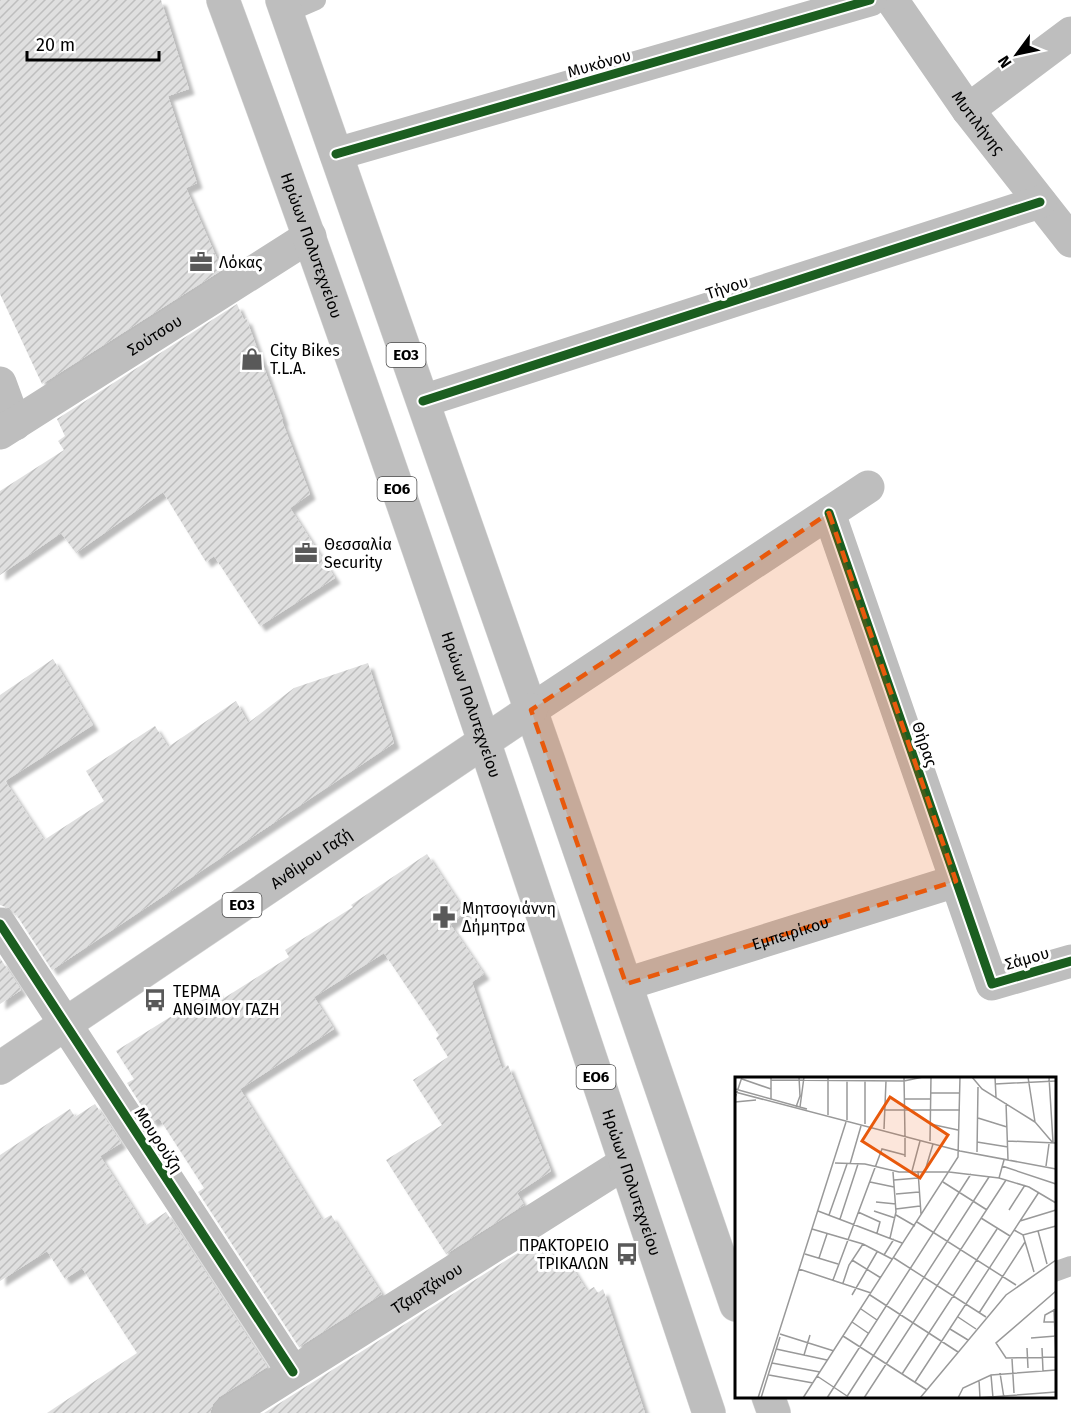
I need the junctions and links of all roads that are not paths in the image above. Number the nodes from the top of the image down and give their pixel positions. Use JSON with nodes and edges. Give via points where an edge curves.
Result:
{"nodes":[{"id":1,"x":223,"y":0,"type":"edge"},
{"id":2,"x":316,"y":0,"type":"edge"},
{"id":3,"x":870,"y":0,"type":"edge"},
{"id":4,"x":892,"y":0,"type":"edge"},
{"id":5,"x":284,"y":7,"type":"edge"},
{"id":6,"x":1071,"y":33,"type":"edge"},
{"id":7,"x":968,"y":110,"type":"junction"},
{"id":8,"x":336,"y":154,"type":"junction"},
{"id":9,"x":1040,"y":202,"type":"junction"},
{"id":10,"x":310,"y":236,"type":"junction"},
{"id":11,"x":1071,"y":241,"type":"edge"},
{"id":12,"x":0,"y":383,"type":"edge"},
{"id":13,"x":423,"y":401,"type":"junction"},
{"id":14,"x":8,"y":428,"type":"edge"},
{"id":15,"x":868,"y":487,"type":"dead end"},
{"id":16,"x":829,"y":513,"type":"junction"},
{"id":17,"x":531,"y":710,"type":"junction"},
{"id":18,"x":484,"y":742,"type":"junction"},
{"id":19,"x":956,"y":881,"type":"junction"},
{"id":20,"x":0,"y":924,"type":"edge"},
{"id":21,"x":1071,"y":961,"type":"edge"},
{"id":22,"x":626,"y":984,"type":"junction"},
{"id":23,"x":992,"y":984,"type":"joint"},
{"id":24,"x":66,"y":1025,"type":"junction"},
{"id":25,"x":0,"y":1068,"type":"edge"},
{"id":26,"x":625,"y":1163,"type":"junction"},
{"id":27,"x":1071,"y":1266,"type":"edge"},
{"id":28,"x":1056,"y":1271,"type":"edge"},
{"id":29,"x":735,"y":1302,"type":"edge"},
{"id":30,"x":293,"y":1372,"type":"junction"},
{"id":31,"x":769,"y":1398,"type":"edge"},
{"id":32,"x":229,"y":1413,"type":"edge"},
{"id":33,"x":709,"y":1413,"type":"edge"},
{"id":34,"x":774,"y":1413,"type":"edge"}],
"edges":[{"from":1,"to":10,"type":"street","name":"Ηρώων Πολυτεχνείου","number":"ΕΟ6"},
{"from":2,"to":5,"type":"lane"},
{"from":3,"to":8,"type":"street","name":"Μυκόνου"},
{"from":4,"to":7,"type":"street","name":"Μυτιλήνης"},
{"from":5,"to":8,"type":"street","number":"ΕΟ3"},
{"from":6,"to":7,"type":"street"},
{"from":7,"to":9,"type":"street","name":"Μυτιλήνης"},
{"from":8,"to":13,"type":"street","number":"ΕΟ3"},
{"from":9,"to":11,"type":"street","name":"Μυτιλήνης"},
{"from":9,"to":13,"type":"street","name":"Τήνου"},
{"from":10,"to":14,"type":"street","name":"Σούτσου"},
{"from":10,"to":18,"type":"street","name":"Ηρώων Πολυτεχνείου","number":"ΕΟ6"},
{"from":12,"to":14,"type":"street"},
{"from":13,"to":17,"type":"street","number":"ΕΟ3"},
{"from":15,"to":16,"type":"street"},
{"from":16,"to":17,"type":"street"},
{"from":16,"to":19,"type":"street","name":"Θήρας"},
{"from":17,"to":18,"type":"street","name":"Ανθίμου Γαζή","number":"ΕΟ3"},
{"from":17,"to":22,"type":"street"},
{"from":18,"to":24,"type":"street","name":"Ανθίμου Γαζή","number":"ΕΟ3"},
{"from":18,"to":26,"type":"street","name":"Ηρώων Πολυτεχνείου","number":"ΕΟ6"},
{"from":19,"to":22,"type":"street","name":"Εμπειρίκου"},
{"from":19,"to":23,"type":"street","name":"Θήρας"},
{"from":20,"to":24,"type":"street","name":"Μουρούζη"},
{"from":21,"to":23,"type":"street","name":"Σάμου"},
{"from":22,"to":29,"type":"street"},
{"from":24,"to":25,"type":"street","name":"Ανθίμου Γαζή","number":"ΕΟ3"},
{"from":24,"to":30,"type":"street","name":"Μουρούζη"},
{"from":26,"to":30,"type":"street","name":"Τζαρτζάνου"},
{"from":26,"to":33,"type":"street","name":"Ηρώων Πολυτεχνείου","number":"ΕΟ6"},
{"from":27,"to":28,"type":"lane"},
{"from":30,"to":32,"type":"street","name":"Τζαρτζάνου"},
{"from":31,"to":34,"type":"street"}]}
